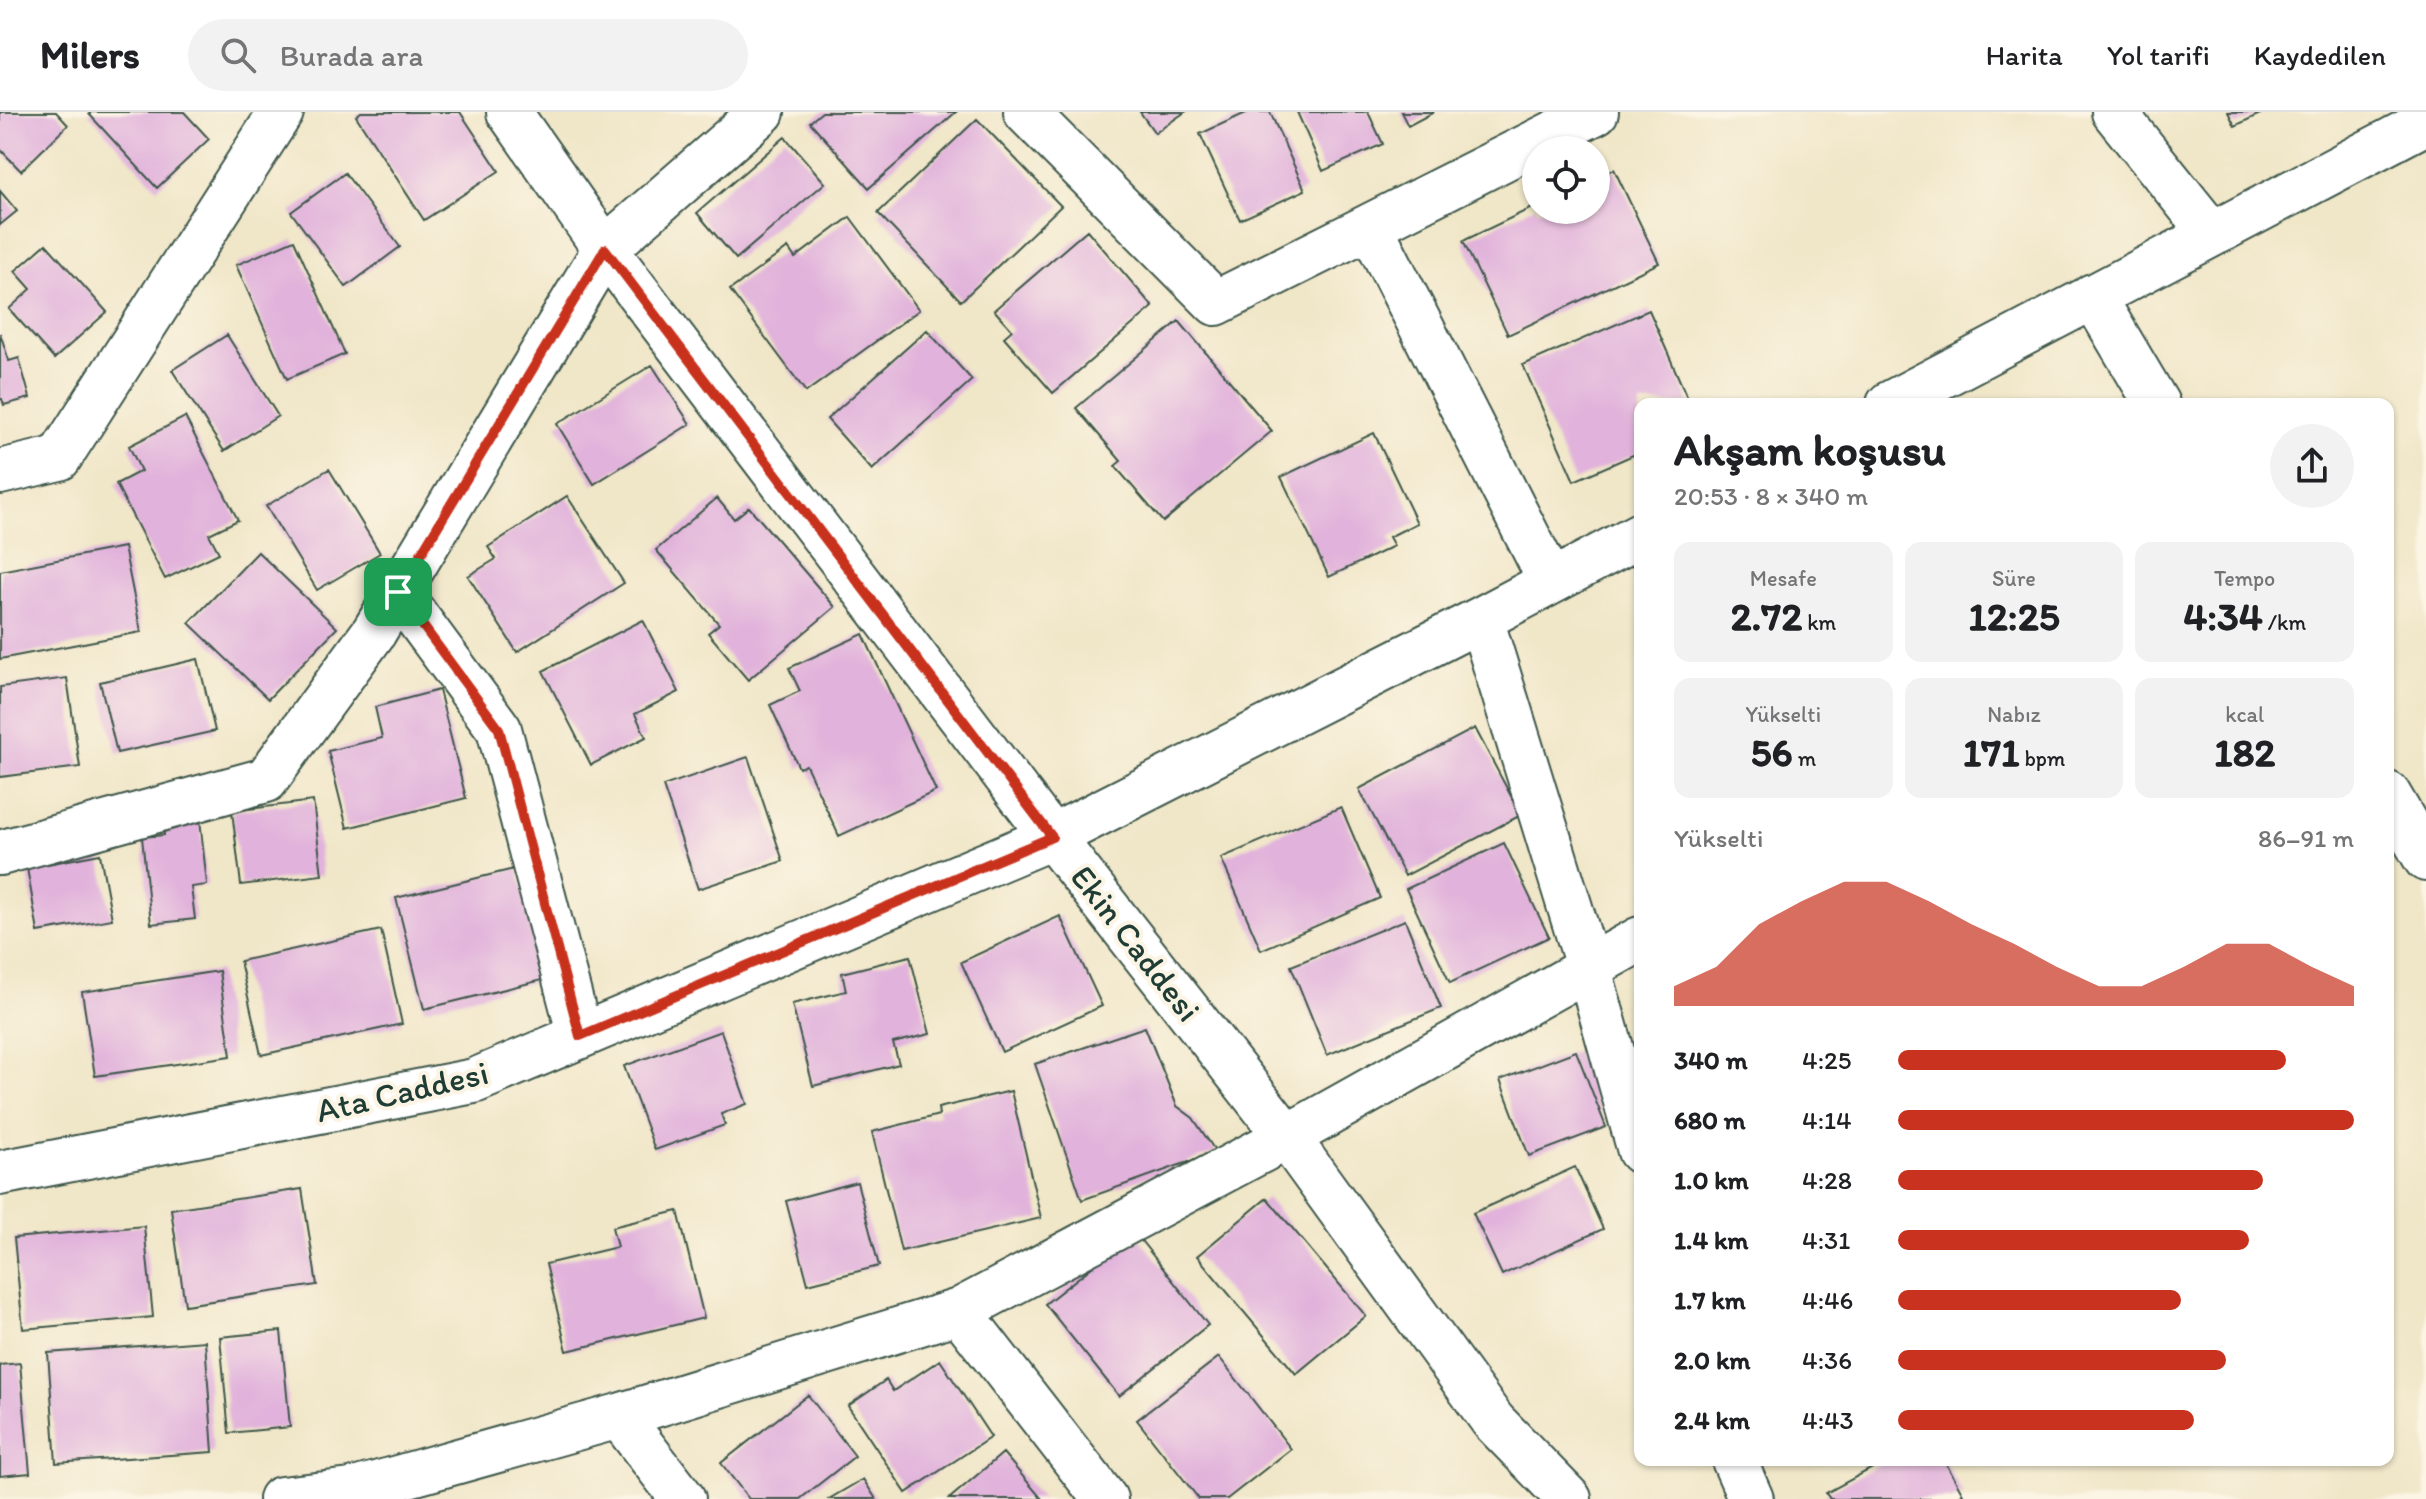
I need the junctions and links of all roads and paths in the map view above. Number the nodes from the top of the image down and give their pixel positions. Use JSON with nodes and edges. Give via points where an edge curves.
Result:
{"nodes":[{"id":1,"x":281,"y":112,"type":"edge"},
{"id":2,"x":509,"y":112,"type":"edge"},
{"id":3,"x":762,"y":112,"type":"edge"},
{"id":4,"x":1026,"y":112,"type":"edge"},
{"id":5,"x":1596,"y":112,"type":"edge"},
{"id":6,"x":2114,"y":112,"type":"edge"},
{"id":7,"x":2426,"y":122,"type":"edge"},
{"id":8,"x":1370,"y":226,"type":"junction"},
{"id":9,"x":2212,"y":234,"type":"junction"},
{"id":10,"x":605,"y":249,"type":"junction"},
{"id":11,"x":2093,"y":296,"type":"junction"},
{"id":12,"x":1900,"y":398,"type":"edge"},
{"id":13,"x":2153,"y":398,"type":"edge"},
{"id":14,"x":0,"y":472,"type":"edge"},
{"id":15,"x":1634,"y":538,"type":"edge"},
{"id":16,"x":1551,"y":582,"type":"junction"},
{"id":17,"x":398,"y":592,"type":"junction"},
{"id":18,"x":1481,"y":619,"type":"junction"},
{"id":19,"x":2394,"y":804,"type":"edge"},
{"id":20,"x":1052,"y":837,"type":"junction"},
{"id":21,"x":0,"y":853,"type":"edge"},
{"id":22,"x":2426,"y":859,"type":"edge"},
{"id":23,"x":1634,"y":942,"type":"edge"},
{"id":24,"x":1588,"y":966,"type":"junction"},
{"id":25,"x":580,"y":1036,"type":"junction"},
{"id":26,"x":1634,"y":1130,"type":"edge"},
{"id":27,"x":1287,"y":1137,"type":"junction"},
{"id":28,"x":0,"y":1173,"type":"edge"},
{"id":29,"x":959,"y":1311,"type":"junction"},
{"id":30,"x":619,"y":1416,"type":"junction"},
{"id":31,"x":1737,"y":1466,"type":"edge"},
{"id":32,"x":281,"y":1499,"type":"edge"},
{"id":33,"x":683,"y":1499,"type":"edge"},
{"id":34,"x":1105,"y":1499,"type":"edge"},
{"id":35,"x":1569,"y":1499,"type":"edge"},
{"id":36,"x":1751,"y":1499,"type":"edge"}],
"edges":[{"from":1,"to":14,"type":"street","via":[[59,458]]},
{"from":2,"to":10,"type":"street","name":"Ekin Caddesi"},
{"from":3,"to":10,"type":"street"},
{"from":4,"to":8,"type":"street","via":[[1216,303]]},
{"from":5,"to":8,"type":"street"},
{"from":6,"to":9,"type":"street"},
{"from":7,"to":9,"type":"street"},
{"from":8,"to":16,"type":"street"},
{"from":9,"to":11,"type":"street"},
{"from":10,"to":17,"type":"street"},
{"from":10,"to":20,"type":"street","name":"Ekin Caddesi"},
{"from":11,"to":12,"type":"street"},
{"from":11,"to":13,"type":"street"},
{"from":15,"to":16,"type":"street","name":"Ata Caddesi"},
{"from":16,"to":18,"type":"street","name":"Ata Caddesi"},
{"from":17,"to":21,"type":"street","via":[[266,780]]},
{"from":17,"to":25,"type":"street","via":[[499,729]]},
{"from":18,"to":20,"type":"street","name":"Ata Caddesi"},
{"from":18,"to":24,"type":"street"},
{"from":19,"to":22,"type":"street"},
{"from":20,"to":25,"type":"street","name":"Ata Caddesi"},
{"from":20,"to":27,"type":"street","name":"Ekin Caddesi"},
{"from":23,"to":24,"type":"street"},
{"from":24,"to":26,"type":"street"},
{"from":24,"to":27,"type":"street"},
{"from":25,"to":28,"type":"street","name":"Ata Caddesi","via":[[474,1081]]},
{"from":27,"to":29,"type":"street"},
{"from":27,"to":35,"type":"street","name":"Ekin Caddesi","via":[[1493,1421]]},
{"from":29,"to":30,"type":"street"},
{"from":29,"to":34,"type":"street"},
{"from":30,"to":32,"type":"street","via":[[351,1491]]},
{"from":30,"to":33,"type":"street"},
{"from":31,"to":36,"type":"street"}]}
